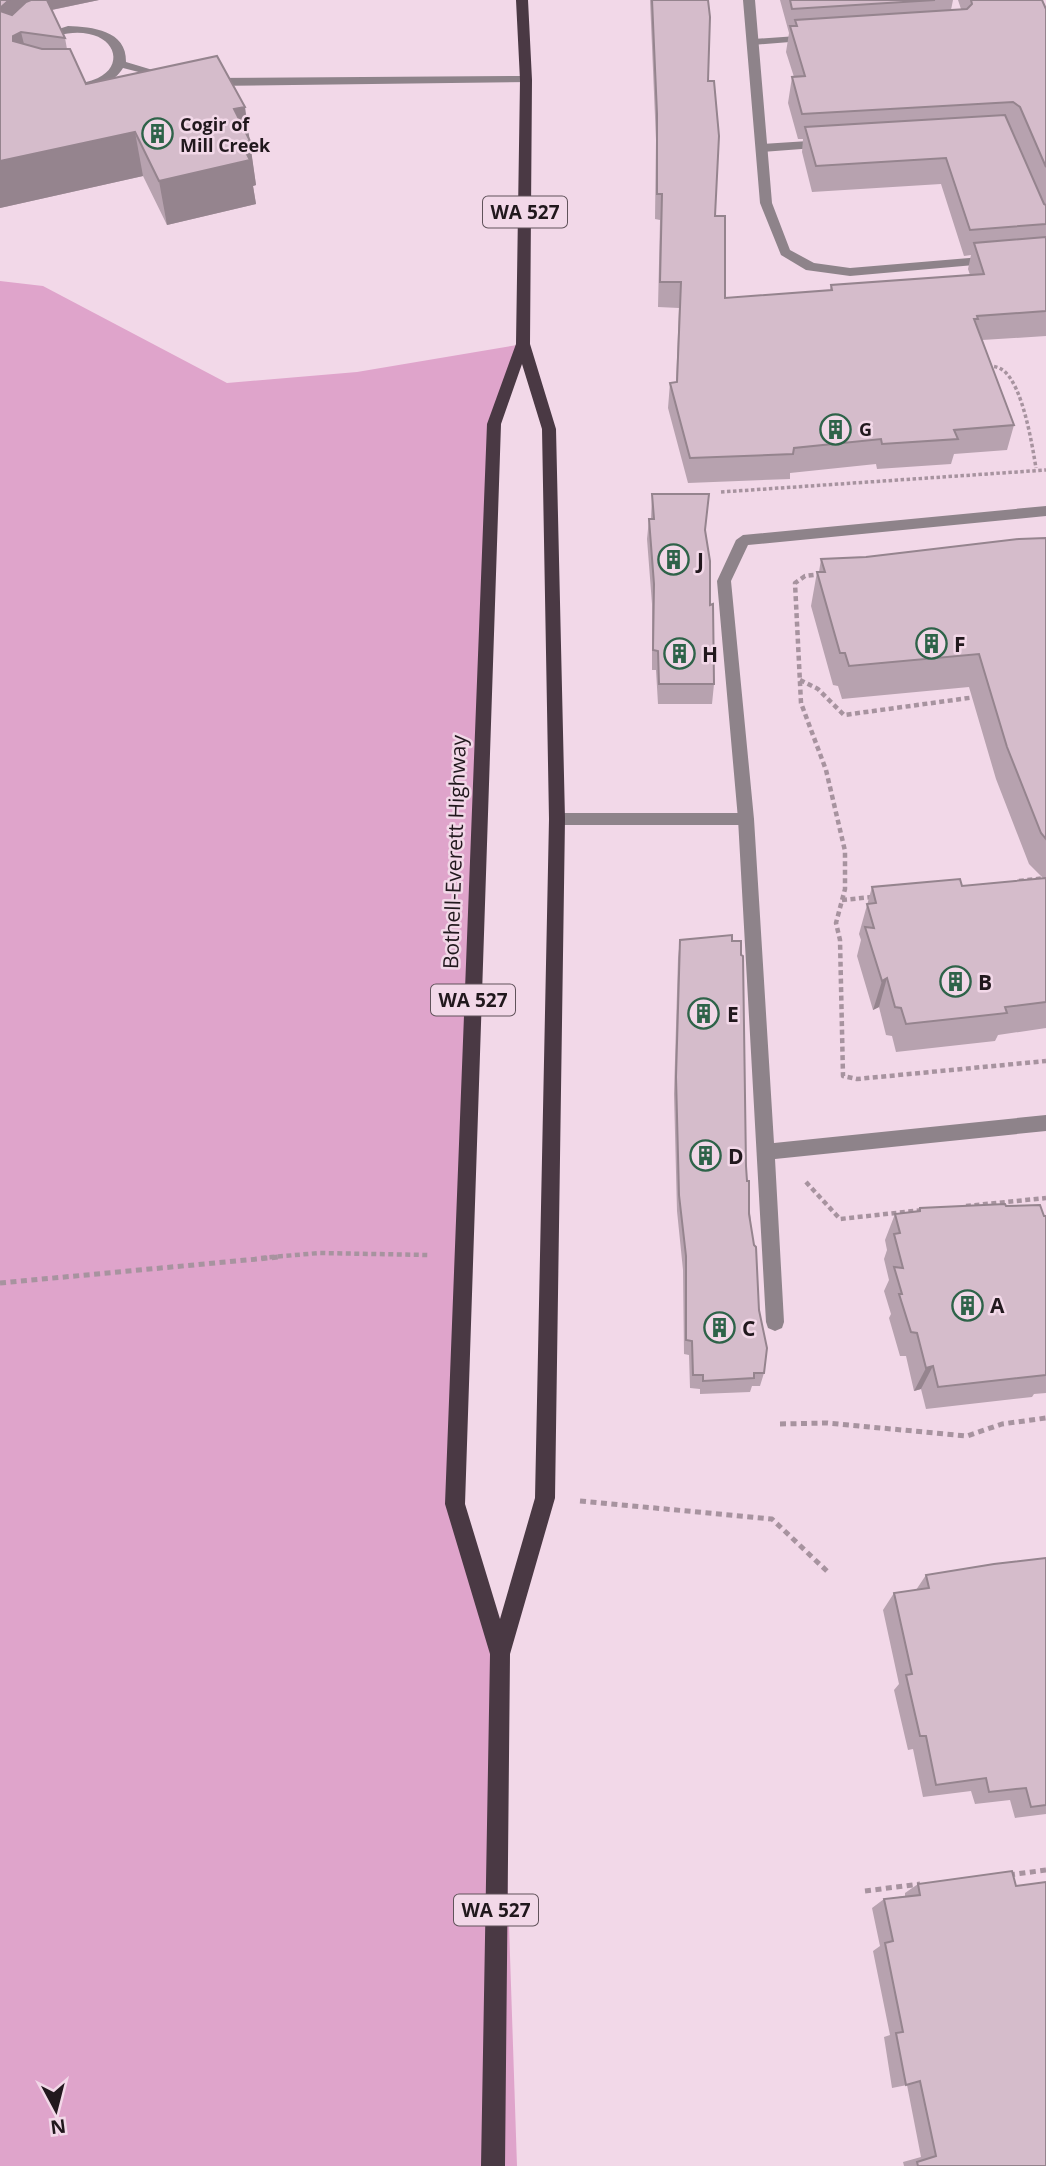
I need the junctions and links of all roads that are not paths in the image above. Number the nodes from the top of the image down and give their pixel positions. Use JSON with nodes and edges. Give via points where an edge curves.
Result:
{"nodes":[{"id":1,"x":749,"y":0,"type":"edge"},
{"id":2,"x":525,"y":3,"type":"edge"},
{"id":3,"x":821,"y":38,"type":"edge"},
{"id":4,"x":753,"y":42,"type":"junction"},
{"id":5,"x":24,"y":46,"type":"edge"},
{"id":6,"x":121,"y":64,"type":"junction"},
{"id":7,"x":526,"y":80,"type":"junction"},
{"id":8,"x":64,"y":89,"type":"edge"},
{"id":9,"x":843,"y":143,"type":"edge"},
{"id":10,"x":762,"y":148,"type":"junction"},
{"id":11,"x":1007,"y":259,"type":"edge"},
{"id":12,"x":523,"y":344,"type":"junction"},
{"id":13,"x":1046,"y":511,"type":"edge"},
{"id":14,"x":557,"y":818,"type":"junction"},
{"id":15,"x":746,"y":819,"type":"junction"},
{"id":16,"x":1046,"y":1123,"type":"edge"},
{"id":17,"x":765,"y":1152,"type":"junction"},
{"id":18,"x":775,"y":1322,"type":"dead end"},
{"id":19,"x":499,"y":1654,"type":"junction"},
{"id":20,"x":493,"y":2166,"type":"edge"}],
"edges":[{"from":1,"to":4,"type":"street"},
{"from":2,"to":7,"type":"main road","name":"Bothell-Everett Highway","number":"WA 527"},
{"from":3,"to":4,"type":"street"},
{"from":4,"to":10,"type":"street"},
{"from":5,"to":6,"type":"street","via":[[66,30],[99,32],[119,45]]},
{"from":6,"to":7,"type":"street","via":[[183,80]]},
{"from":6,"to":8,"type":"street","via":[[99,82]]},
{"from":7,"to":12,"type":"main road","name":"Bothell-Everett Highway","number":"WA 527"},
{"from":9,"to":10,"type":"street"},
{"from":10,"to":11,"type":"street","via":[[766,203],[785,252],[811,267],[850,272]]},
{"from":12,"to":14,"type":"main road","name":"Bothell-Everett Highway","via":[[549,429]]},
{"from":12,"to":19,"type":"main road","name":"Bothell-Everett Highway","number":"WA 527","via":[[494,424],[455,1504]]},
{"from":13,"to":15,"type":"street","via":[[743,540],[724,581]]},
{"from":14,"to":15,"type":"street"},
{"from":14,"to":19,"type":"main road","name":"Bothell-Everett Highway","via":[[545,1498]]},
{"from":15,"to":17,"type":"street"},
{"from":16,"to":17,"type":"street"},
{"from":17,"to":18,"type":"street"},
{"from":19,"to":20,"type":"main road","name":"Bothell-Everett Highway","number":"WA 527"}]}
